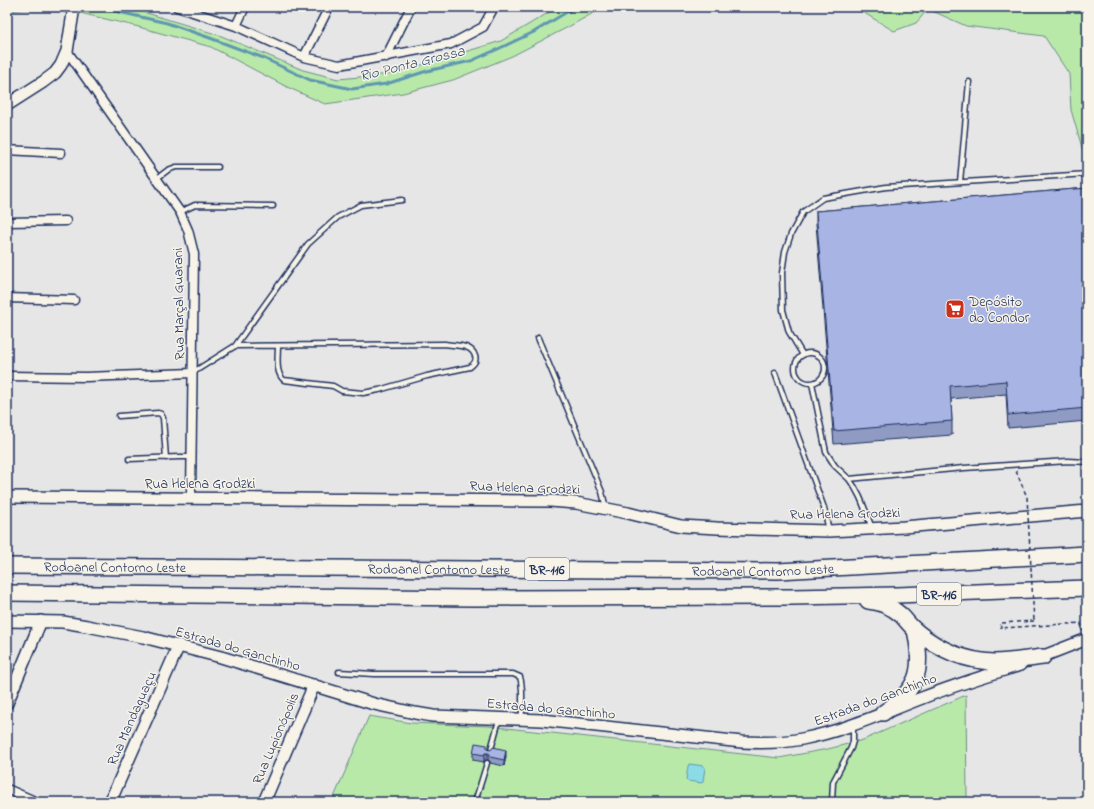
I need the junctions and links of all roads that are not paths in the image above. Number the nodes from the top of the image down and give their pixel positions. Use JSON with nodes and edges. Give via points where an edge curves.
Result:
{"nodes":[{"id":1,"x":74,"y":7,"type":"edge"},
{"id":2,"x":177,"y":7,"type":"edge"},
{"id":3,"x":245,"y":7,"type":"edge"},
{"id":4,"x":329,"y":7,"type":"edge"},
{"id":5,"x":411,"y":7,"type":"edge"},
{"id":6,"x":494,"y":7,"type":"edge"},
{"id":7,"x":236,"y":26,"type":"junction"},
{"id":8,"x":67,"y":51,"type":"junction"},
{"id":9,"x":304,"y":57,"type":"junction"},
{"id":10,"x":386,"y":57,"type":"junction"},
{"id":11,"x":969,"y":82,"type":"dead end"},
{"id":12,"x":7,"y":105,"type":"edge"},
{"id":13,"x":7,"y":150,"type":"edge"},
{"id":14,"x":61,"y":153,"type":"dead end"},
{"id":15,"x":218,"y":167,"type":"dead end"},
{"id":16,"x":1087,"y":174,"type":"edge"},
{"id":17,"x":156,"y":179,"type":"junction"},
{"id":18,"x":960,"y":182,"type":"junction"},
{"id":19,"x":402,"y":200,"type":"dead end"},
{"id":20,"x":272,"y":206,"type":"dead end"},
{"id":21,"x":180,"y":212,"type":"junction"},
{"id":22,"x":66,"y":221,"type":"dead end"},
{"id":23,"x":7,"y":222,"type":"edge"},
{"id":24,"x":7,"y":298,"type":"edge"},
{"id":25,"x":74,"y":300,"type":"dead end"},
{"id":26,"x":538,"y":338,"type":"dead end"},
{"id":27,"x":235,"y":346,"type":"junction"},
{"id":28,"x":278,"y":346,"type":"junction"},
{"id":29,"x":803,"y":355,"type":"junction"},
{"id":30,"x":192,"y":373,"type":"junction"},
{"id":31,"x":775,"y":373,"type":"dead end"},
{"id":32,"x":7,"y":376,"type":"edge"},
{"id":33,"x":812,"y":383,"type":"junction"},
{"id":34,"x":119,"y":416,"type":"dead end"},
{"id":35,"x":192,"y":457,"type":"junction"},
{"id":36,"x":166,"y":458,"type":"junction"},
{"id":37,"x":129,"y":459,"type":"dead end"},
{"id":38,"x":1087,"y":462,"type":"edge"},
{"id":39,"x":849,"y":479,"type":"junction"},
{"id":40,"x":7,"y":498,"type":"edge"},
{"id":41,"x":191,"y":498,"type":"junction"},
{"id":42,"x":606,"y":509,"type":"junction"},
{"id":43,"x":1087,"y":511,"type":"edge"},
{"id":44,"x":872,"y":529,"type":"junction"},
{"id":45,"x":829,"y":531,"type":"junction"},
{"id":46,"x":1087,"y":554,"type":"edge"},
{"id":47,"x":7,"y":566,"type":"edge"},
{"id":48,"x":1087,"y":588,"type":"edge"},
{"id":49,"x":7,"y":593,"type":"edge"},
{"id":50,"x":791,"y":597,"type":"junction"},
{"id":51,"x":7,"y":621,"type":"edge"},
{"id":52,"x":41,"y":621,"type":"junction"},
{"id":53,"x":915,"y":630,"type":"junction"},
{"id":54,"x":1085,"y":640,"type":"edge"},
{"id":55,"x":178,"y":645,"type":"junction"},
{"id":56,"x":1043,"y":657,"type":"junction"},
{"id":57,"x":339,"y":672,"type":"dead end"},
{"id":58,"x":314,"y":686,"type":"junction"},
{"id":59,"x":7,"y":703,"type":"edge"},
{"id":60,"x":882,"y":713,"type":"junction"},
{"id":61,"x":500,"y":718,"type":"junction"},
{"id":62,"x":522,"y":719,"type":"junction"},
{"id":63,"x":854,"y":725,"type":"junction"},
{"id":64,"x":490,"y":753,"type":"edge"},
{"id":65,"x":487,"y":763,"type":"dead end"},
{"id":66,"x":7,"y":789,"type":"edge"},
{"id":67,"x":37,"y":802,"type":"edge"},
{"id":68,"x":110,"y":802,"type":"edge"},
{"id":69,"x":264,"y":802,"type":"edge"},
{"id":70,"x":475,"y":802,"type":"edge"},
{"id":71,"x":832,"y":802,"type":"edge"}],
"edges":[{"from":1,"to":8,"type":"main road"},
{"from":2,"to":7,"type":"street"},
{"from":3,"to":7,"type":"street"},
{"from":4,"to":9,"type":"street"},
{"from":5,"to":10,"type":"street"},
{"from":6,"to":10,"type":"street","via":[[483,27],[451,44]]},
{"from":7,"to":9,"type":"street"},
{"from":8,"to":12,"type":"main road","via":[[55,73]]},
{"from":8,"to":17,"type":"street","name":"Rua Marçal Guarani"},
{"from":9,"to":10,"type":"street","via":[[340,65]]},
{"from":11,"to":18,"type":"lane"},
{"from":13,"to":14,"type":"street"},
{"from":15,"to":17,"type":"lane","via":[[176,167]]},
{"from":16,"to":18,"type":"lane"},
{"from":17,"to":21,"type":"street","name":"Rua Marçal Guarani"},
{"from":18,"to":29,"type":"lane","via":[[886,188],[823,198],[803,212],[791,234],[782,273],[783,310],[789,332]]},
{"from":19,"to":27,"type":"lane","via":[[360,205],[338,217],[308,244]]},
{"from":20,"to":21,"type":"lane","via":[[195,205]]},
{"from":21,"to":30,"type":"street","name":"Rua Marçal Guarani","via":[[194,254]]},
{"from":22,"to":23,"type":"street"},
{"from":24,"to":25,"type":"street"},
{"from":26,"to":42,"type":"lane","via":[[602,492]]},
{"from":27,"to":28,"type":"lane"},
{"from":27,"to":30,"type":"lane"},
{"from":28,"to":28,"type":"lane","via":[[445,344],[467,347],[476,357],[470,367],[363,393],[342,391],[333,386],[284,380],[278,373]]},
{"from":29,"to":33,"type":"lane","via":[[796,361],[796,375],[802,382]]},
{"from":29,"to":33,"type":"lane","via":[[812,354],[823,362],[823,375]]},
{"from":30,"to":32,"type":"street","via":[[86,377]]},
{"from":30,"to":35,"type":"street","name":"Rua Marçal Guarani"},
{"from":31,"to":45,"type":"lane","via":[[824,508]]},
{"from":33,"to":39,"type":"lane","via":[[826,452],[835,466]]},
{"from":34,"to":36,"type":"lane","via":[[161,414],[164,418]]},
{"from":35,"to":36,"type":"lane"},
{"from":35,"to":41,"type":"street","name":"Rua Marçal Guarani"},
{"from":36,"to":37,"type":"lane"},
{"from":38,"to":39,"type":"lane","via":[[964,468]]},
{"from":39,"to":44,"type":"lane","via":[[860,495]]},
{"from":40,"to":41,"type":"main road","name":"Rua Helena Grodzki"},
{"from":41,"to":42,"type":"main road","name":"Rua Helena Grodzki","via":[[550,501]]},
{"from":42,"to":45,"type":"main road","name":"Rua Helena Grodzki","via":[[681,526]]},
{"from":43,"to":44,"type":"main road","name":"Rua Helena Grodzki"},
{"from":44,"to":45,"type":"main road","name":"Rua Helena Grodzki"},
{"from":46,"to":47,"type":"highway","name":"Rodoanel Contorno Leste","number":"BR-116","via":[[778,571]]},
{"from":48,"to":50,"type":"highway","name":"Rodoanel Contorno Leste","number":"BR-116"},
{"from":49,"to":50,"type":"highway","name":"Rodoanel Contorno Leste","number":"BR-116","via":[[473,598]]},
{"from":50,"to":53,"type":"highway","via":[[871,601],[892,609]]},
{"from":51,"to":52,"type":"main road","name":"Estrada do Ganchinho"},
{"from":52,"to":55,"type":"main road","name":"Estrada do Ganchinho","via":[[112,630]]},
{"from":52,"to":59,"type":"main road"},
{"from":53,"to":56,"type":"highway","via":[[946,650],[963,657],[994,662]]},
{"from":53,"to":60,"type":"highway","via":[[919,658],[915,681],[902,698]]},
{"from":54,"to":56,"type":"main road","name":"Estrada do Ganchinho"},
{"from":55,"to":58,"type":"main road","name":"Estrada do Ganchinho"},
{"from":55,"to":68,"type":"main road","name":"Rua Mandaguaçu"},
{"from":56,"to":60,"type":"main road","name":"Estrada do Ganchinho"},
{"from":57,"to":62,"type":"lane","via":[[513,674],[520,677],[523,684]]},
{"from":58,"to":61,"type":"main road","name":"Estrada do Ganchinho","via":[[415,713]]},
{"from":58,"to":69,"type":"main road","name":"Rua Lupionópolis"},
{"from":60,"to":63,"type":"main road","name":"Estrada do Ganchinho"},
{"from":61,"to":62,"type":"main road","name":"Estrada do Ganchinho"},
{"from":61,"to":64,"type":"lane"},
{"from":62,"to":63,"type":"main road","name":"Estrada do Ganchinho","via":[[764,743],[807,738]]},
{"from":63,"to":71,"type":"lane","via":[[851,748],[833,782]]},
{"from":65,"to":70,"type":"lane"},
{"from":66,"to":67,"type":"street"}]}
